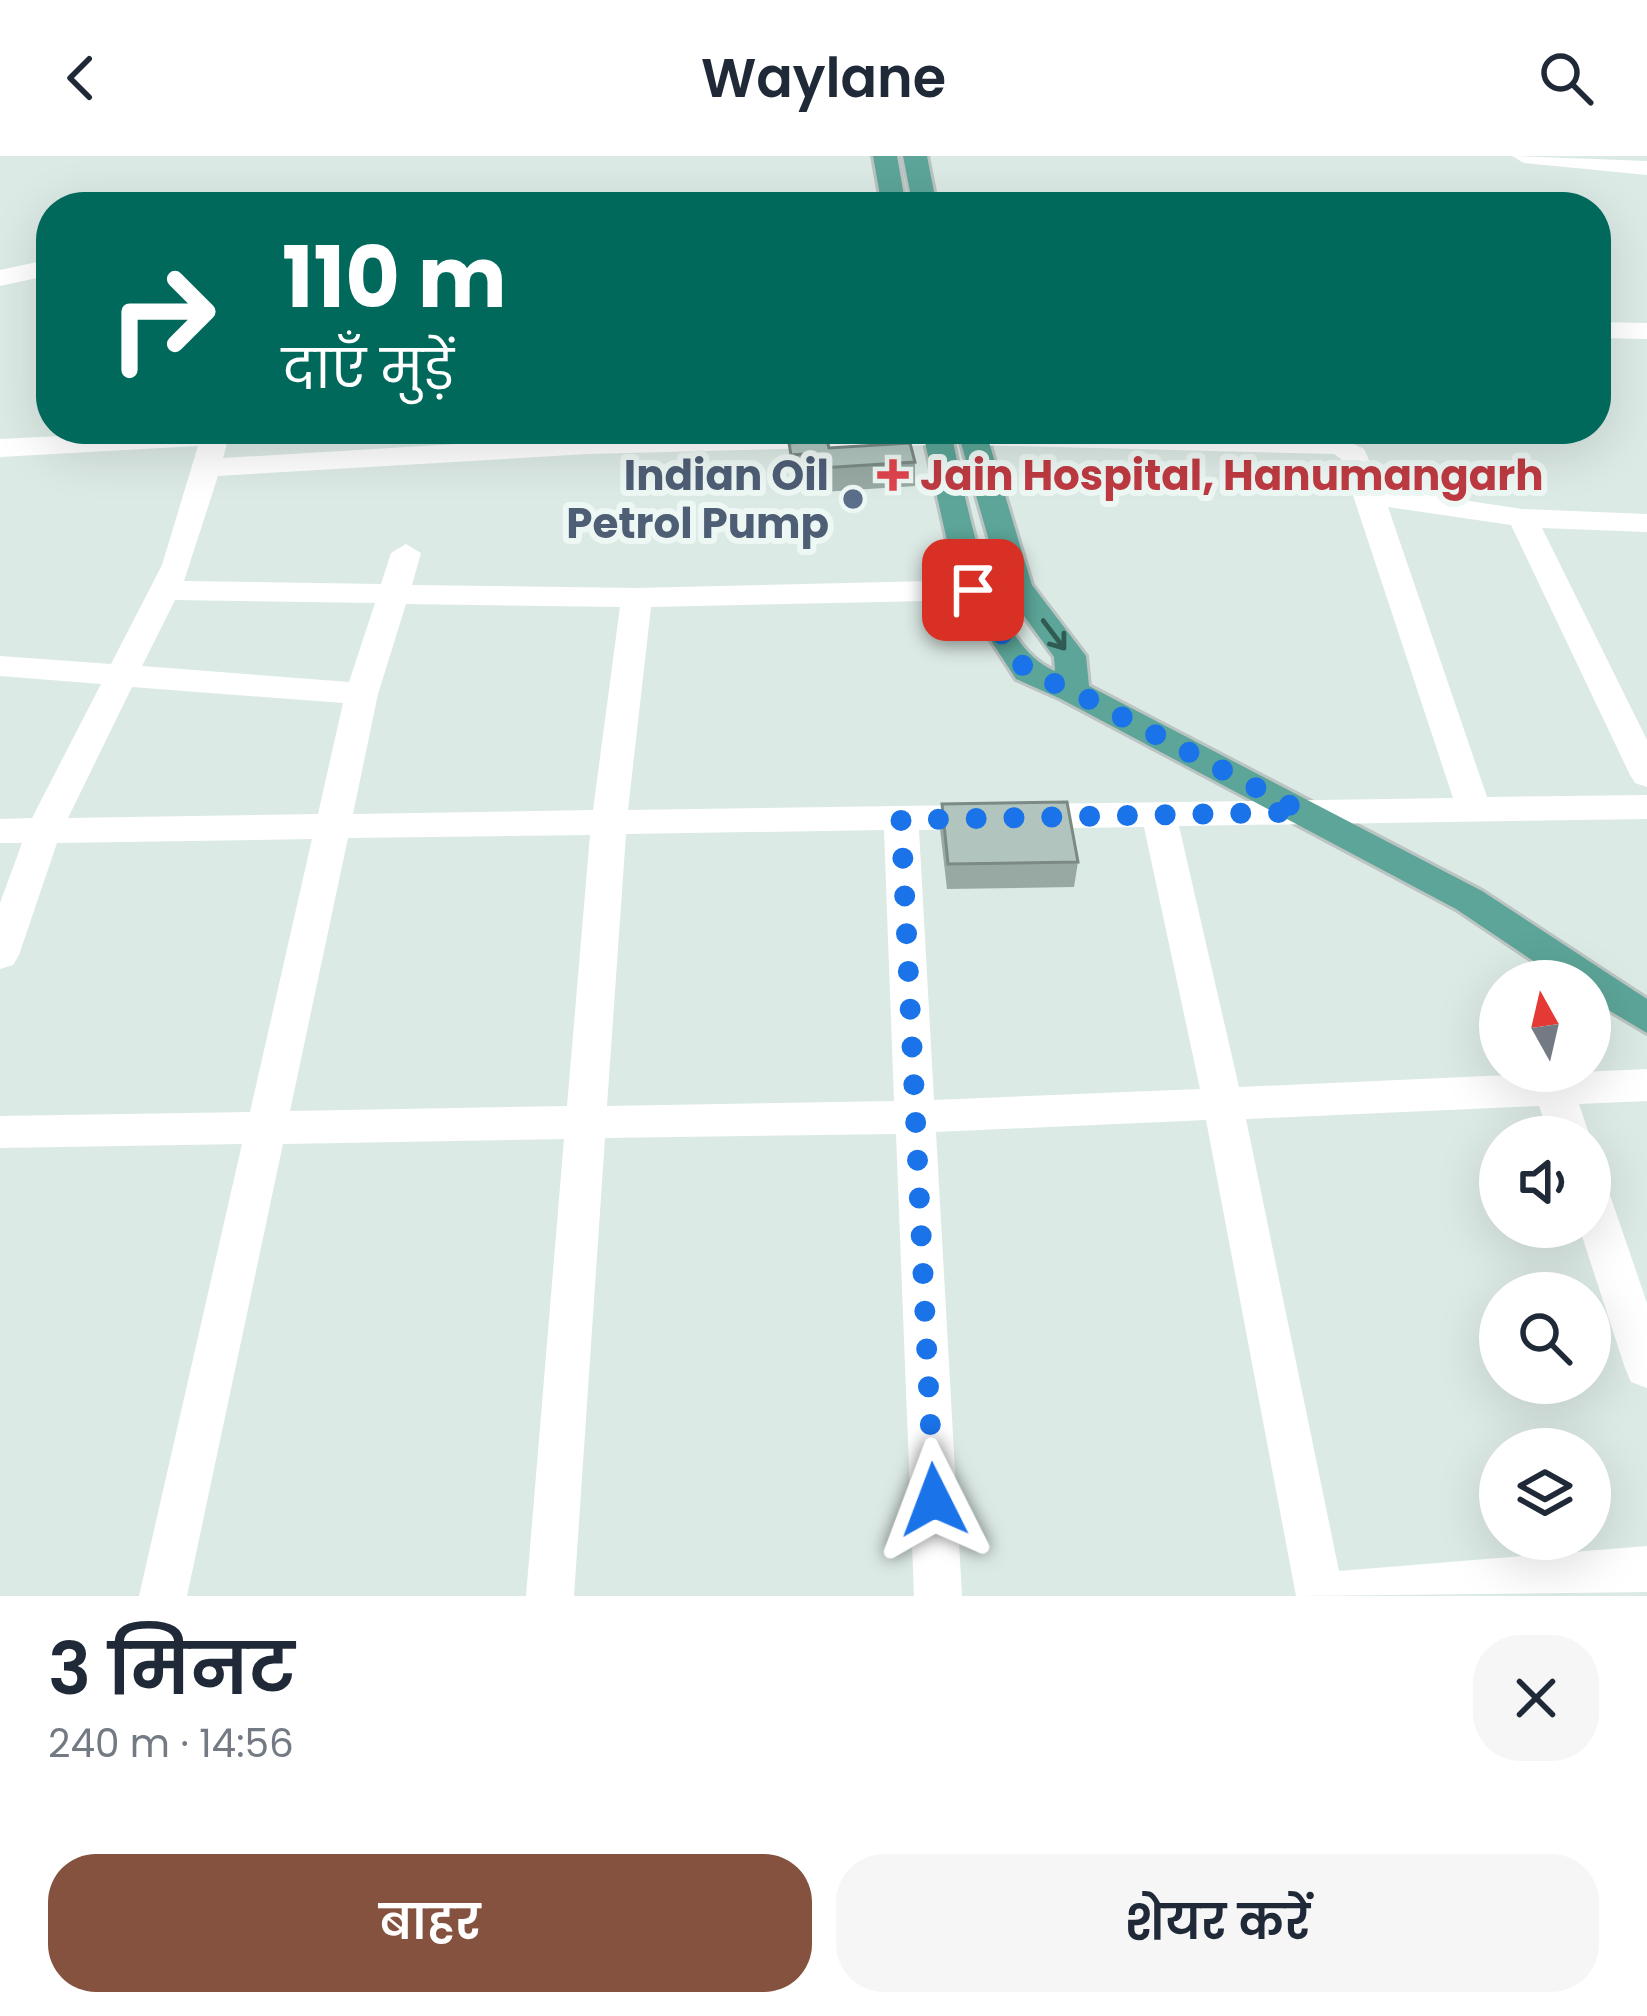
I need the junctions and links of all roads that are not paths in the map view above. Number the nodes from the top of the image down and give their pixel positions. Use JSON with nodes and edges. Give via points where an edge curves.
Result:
{"nodes":[{"id":1,"x":885,"y":156,"type":"edge"},
{"id":2,"x":915,"y":156,"type":"edge"},
{"id":3,"x":1524,"y":156,"type":"edge"},
{"id":4,"x":1647,"y":168,"type":"edge"},
{"id":5,"x":891,"y":192,"type":"edge"},
{"id":6,"x":922,"y":192,"type":"edge"},
{"id":7,"x":36,"y":270,"type":"edge"},
{"id":8,"x":6,"y":276,"type":"edge"},
{"id":9,"x":0,"y":305,"type":"edge"},
{"id":10,"x":1640,"y":331,"type":"edge"},
{"id":11,"x":1647,"y":357,"type":"edge"},
{"id":12,"x":259,"y":444,"type":"edge"},
{"id":13,"x":940,"y":444,"type":"edge"},
{"id":14,"x":975,"y":444,"type":"edge"},
{"id":15,"x":1283,"y":444,"type":"edge"},
{"id":16,"x":212,"y":445,"type":"edge"},
{"id":17,"x":0,"y":448,"type":"edge"},
{"id":18,"x":1370,"y":495,"type":"junction"},
{"id":19,"x":1522,"y":518,"type":"junction"},
{"id":20,"x":1647,"y":523,"type":"edge"},
{"id":21,"x":400,"y":572,"type":"junction"},
{"id":22,"x":165,"y":590,"type":"junction"},
{"id":23,"x":973,"y":590,"type":"junction"},
{"id":24,"x":637,"y":598,"type":"junction"},
{"id":25,"x":0,"y":666,"type":"edge"},
{"id":26,"x":122,"y":677,"type":"junction"},
{"id":27,"x":1073,"y":691,"type":"junction"},
{"id":28,"x":362,"y":694,"type":"junction"},
{"id":29,"x":1647,"y":775,"type":"edge"},
{"id":30,"x":1473,"y":806,"type":"junction"},
{"id":31,"x":1647,"y":807,"type":"edge"},
{"id":32,"x":1302,"y":812,"type":"junction"},
{"id":33,"x":1160,"y":815,"type":"junction"},
{"id":34,"x":901,"y":820,"type":"junction"},
{"id":35,"x":609,"y":822,"type":"junction"},
{"id":36,"x":333,"y":825,"type":"junction"},
{"id":37,"x":44,"y":830,"type":"junction"},
{"id":38,"x":0,"y":831,"type":"edge"},
{"id":39,"x":0,"y":955,"type":"edge"},
{"id":40,"x":1647,"y":1018,"type":"edge"},
{"id":41,"x":1647,"y":1085,"type":"edge"},
{"id":42,"x":1611,"y":1086,"type":"edge"},
{"id":43,"x":1484,"y":1092,"type":"edge"},
{"id":44,"x":1224,"y":1107,"type":"junction"},
{"id":45,"x":916,"y":1117,"type":"junction"},
{"id":46,"x":588,"y":1124,"type":"junction"},
{"id":47,"x":267,"y":1129,"type":"junction"},
{"id":48,"x":0,"y":1132,"type":"edge"},
{"id":49,"x":1607,"y":1248,"type":"edge"},
{"id":50,"x":1647,"y":1368,"type":"edge"},
{"id":51,"x":1647,"y":1569,"type":"edge"},
{"id":52,"x":163,"y":1596,"type":"edge"},
{"id":53,"x":550,"y":1596,"type":"edge"},
{"id":54,"x":938,"y":1596,"type":"edge"},
{"id":55,"x":1322,"y":1596,"type":"edge"}],
"edges":[{"from":1,"to":5,"type":"main road"},
{"from":2,"to":6,"type":"main road"},
{"from":3,"to":4,"type":"street"},
{"from":7,"to":8,"type":"street"},
{"from":8,"to":9,"type":"street"},
{"from":10,"to":11,"type":"street"},
{"from":12,"to":16,"type":"street"},
{"from":13,"to":23,"type":"main road"},
{"from":14,"to":27,"type":"main road","one_way":true,"via":[[1018,586],[1070,656]]},
{"from":15,"to":18,"type":"street","via":[[1340,446],[1354,455]]},
{"from":16,"to":17,"type":"street"},
{"from":16,"to":22,"type":"street"},
{"from":18,"to":19,"type":"street"},
{"from":18,"to":30,"type":"street"},
{"from":19,"to":20,"type":"street"},
{"from":19,"to":29,"type":"street"},
{"from":21,"to":22,"type":"street"},
{"from":21,"to":24,"type":"street"},
{"from":21,"to":28,"type":"street"},
{"from":22,"to":26,"type":"street"},
{"from":23,"to":24,"type":"street"},
{"from":23,"to":27,"type":"main road","via":[[1027,672]]},
{"from":24,"to":35,"type":"street"},
{"from":25,"to":26,"type":"street"},
{"from":26,"to":28,"type":"street"},
{"from":26,"to":37,"type":"street"},
{"from":27,"to":32,"type":"main road"},
{"from":28,"to":36,"type":"street"},
{"from":30,"to":31,"type":"street"},
{"from":30,"to":32,"type":"street"},
{"from":32,"to":33,"type":"street"},
{"from":32,"to":40,"type":"main road","via":[[1469,900]]},
{"from":33,"to":34,"type":"street"},
{"from":33,"to":44,"type":"street"},
{"from":34,"to":35,"type":"street"},
{"from":34,"to":45,"type":"street"},
{"from":35,"to":36,"type":"street"},
{"from":35,"to":46,"type":"street"},
{"from":36,"to":37,"type":"street"},
{"from":36,"to":47,"type":"street"},
{"from":37,"to":38,"type":"street"},
{"from":37,"to":39,"type":"street"},
{"from":41,"to":42,"type":"street"},
{"from":43,"to":44,"type":"street"},
{"from":44,"to":45,"type":"street"},
{"from":44,"to":55,"type":"street"},
{"from":45,"to":46,"type":"street"},
{"from":45,"to":54,"type":"street"},
{"from":46,"to":47,"type":"street"},
{"from":46,"to":53,"type":"street"},
{"from":47,"to":48,"type":"street"},
{"from":47,"to":52,"type":"street"},
{"from":49,"to":50,"type":"street"},
{"from":51,"to":55,"type":"street"}]}
